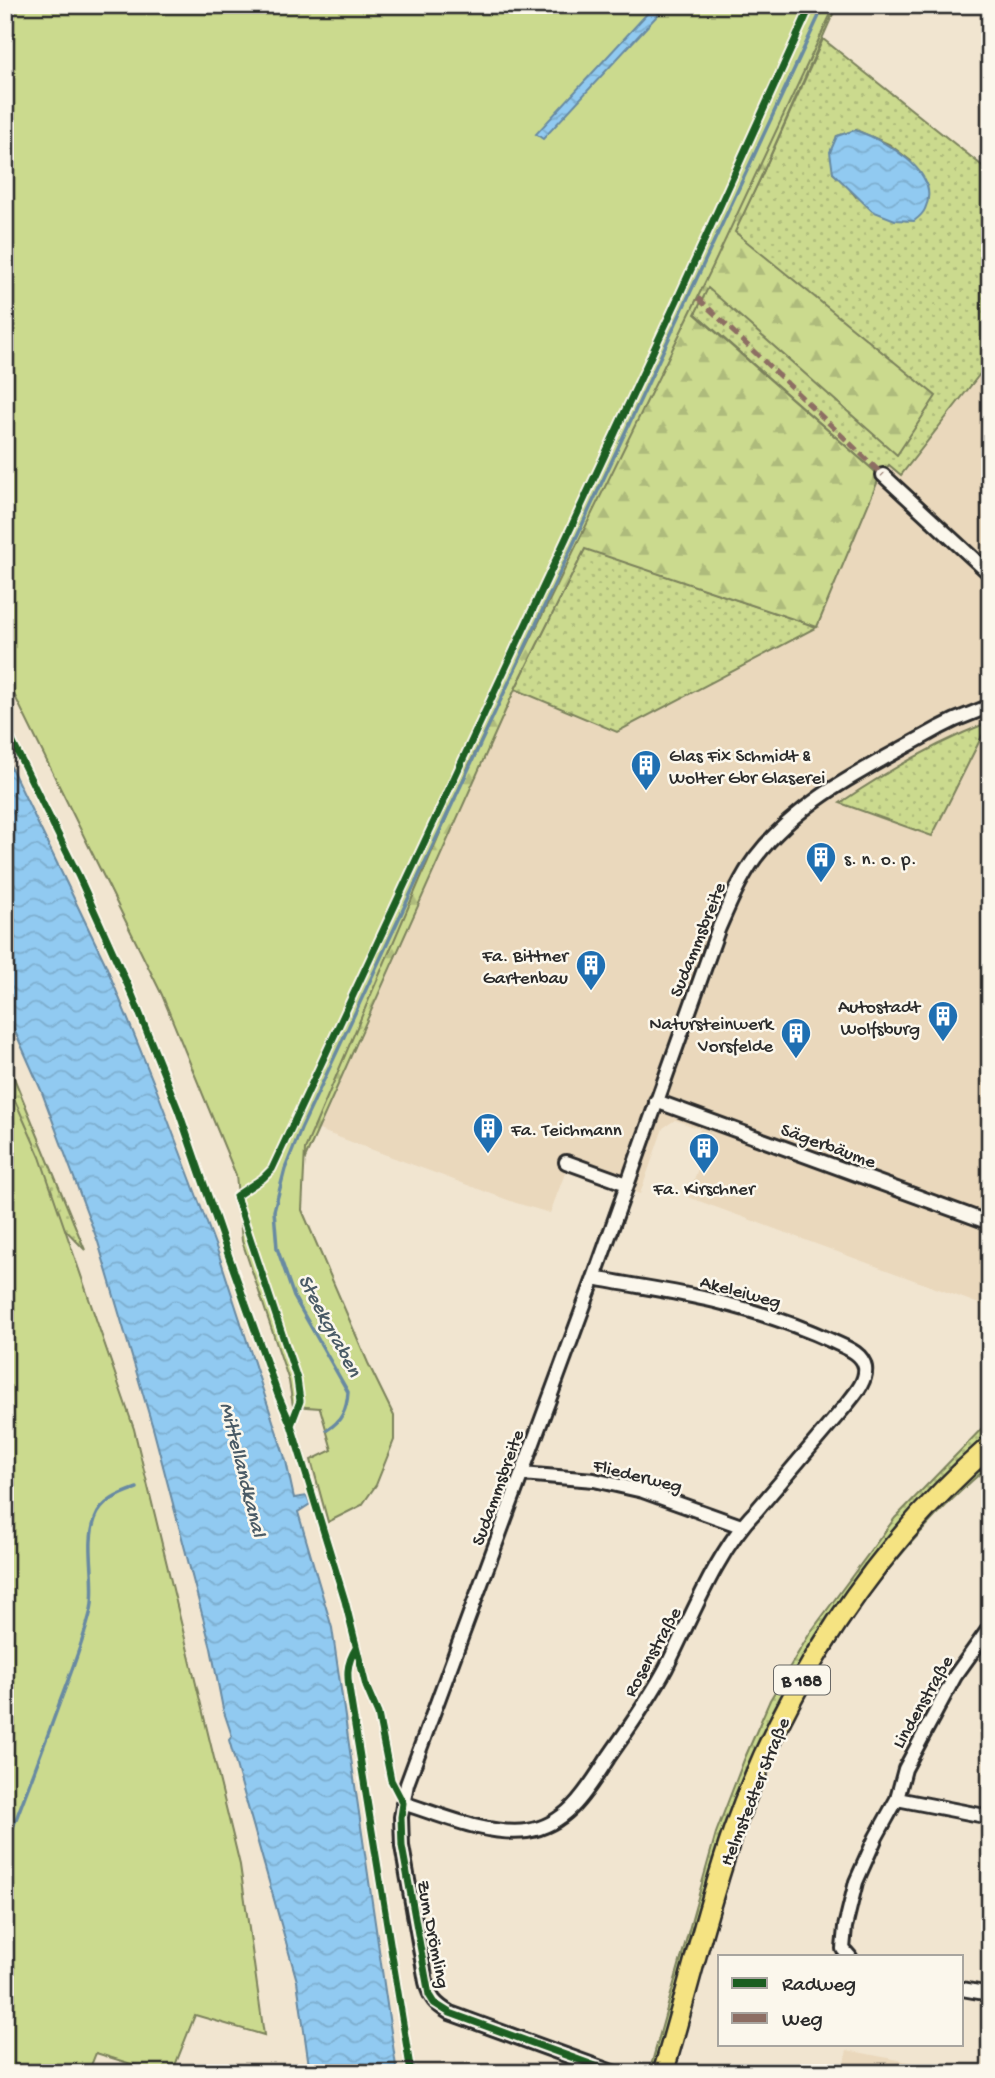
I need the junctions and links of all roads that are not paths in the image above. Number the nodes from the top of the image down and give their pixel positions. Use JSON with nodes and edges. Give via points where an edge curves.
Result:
{"nodes":[{"id":1,"x":883,"y":475,"type":"dead end"},
{"id":2,"x":990,"y":575,"type":"edge"},
{"id":3,"x":990,"y":706,"type":"edge"},
{"id":4,"x":656,"y":1101,"type":"junction"},
{"id":5,"x":566,"y":1162,"type":"dead end"},
{"id":6,"x":627,"y":1184,"type":"junction"},
{"id":7,"x":990,"y":1223,"type":"edge"},
{"id":8,"x":594,"y":1278,"type":"junction"},
{"id":9,"x":865,"y":1367,"type":"joint"},
{"id":10,"x":990,"y":1446,"type":"edge"},
{"id":11,"x":522,"y":1474,"type":"junction"},
{"id":12,"x":741,"y":1527,"type":"junction"},
{"id":13,"x":990,"y":1627,"type":"edge"},
{"id":14,"x":897,"y":1799,"type":"junction"},
{"id":15,"x":403,"y":1803,"type":"junction"},
{"id":16,"x":990,"y":1817,"type":"edge"},
{"id":17,"x":848,"y":1955,"type":"edge"},
{"id":18,"x":964,"y":1989,"type":"edge"},
{"id":19,"x":990,"y":1994,"type":"edge"},
{"id":20,"x":615,"y":2073,"type":"edge"},
{"id":21,"x":663,"y":2073,"type":"edge"}],
"edges":[{"from":1,"to":2,"type":"street"},
{"from":3,"to":4,"type":"street","name":"Sudammsbreite","via":[[955,720],[839,785],[779,830],[754,859],[718,930]]},
{"from":4,"to":6,"type":"street","name":"Sudammsbreite"},
{"from":4,"to":7,"type":"street","name":"Sägerbäume"},
{"from":5,"to":6,"type":"street"},
{"from":6,"to":8,"type":"street","name":"Sudammsbreite"},
{"from":8,"to":9,"type":"street","name":"Akeleiweg","via":[[713,1300],[783,1321],[850,1350]]},
{"from":8,"to":11,"type":"street","name":"Sudammsbreite"},
{"from":9,"to":12,"type":"street","name":"Rosenstraße","via":[[858,1390]]},
{"from":10,"to":21,"type":"main road","name":"Helmstedter Straße","number":"B 188","via":[[943,1490],[878,1566],[798,1687],[733,1832]]},
{"from":11,"to":12,"type":"street","name":"Fliederweg","via":[[594,1480],[643,1491]]},
{"from":11,"to":15,"type":"street","name":"Sudammsbreite"},
{"from":12,"to":15,"type":"street","name":"Rosenstraße","via":[[649,1699],[586,1791],[563,1816],[541,1828],[511,1832]]},
{"from":13,"to":14,"type":"street","name":"Lindenstraße","via":[[927,1724],[905,1769]]},
{"from":14,"to":16,"type":"street"},
{"from":14,"to":17,"type":"street","name":"Lindenstraße","via":[[856,1882],[845,1927],[843,1949]]},
{"from":15,"to":20,"type":"street","name":"Zum Drömling","via":[[402,1846],[426,1982],[434,2003],[450,2013]]},
{"from":18,"to":19,"type":"street"}]}
